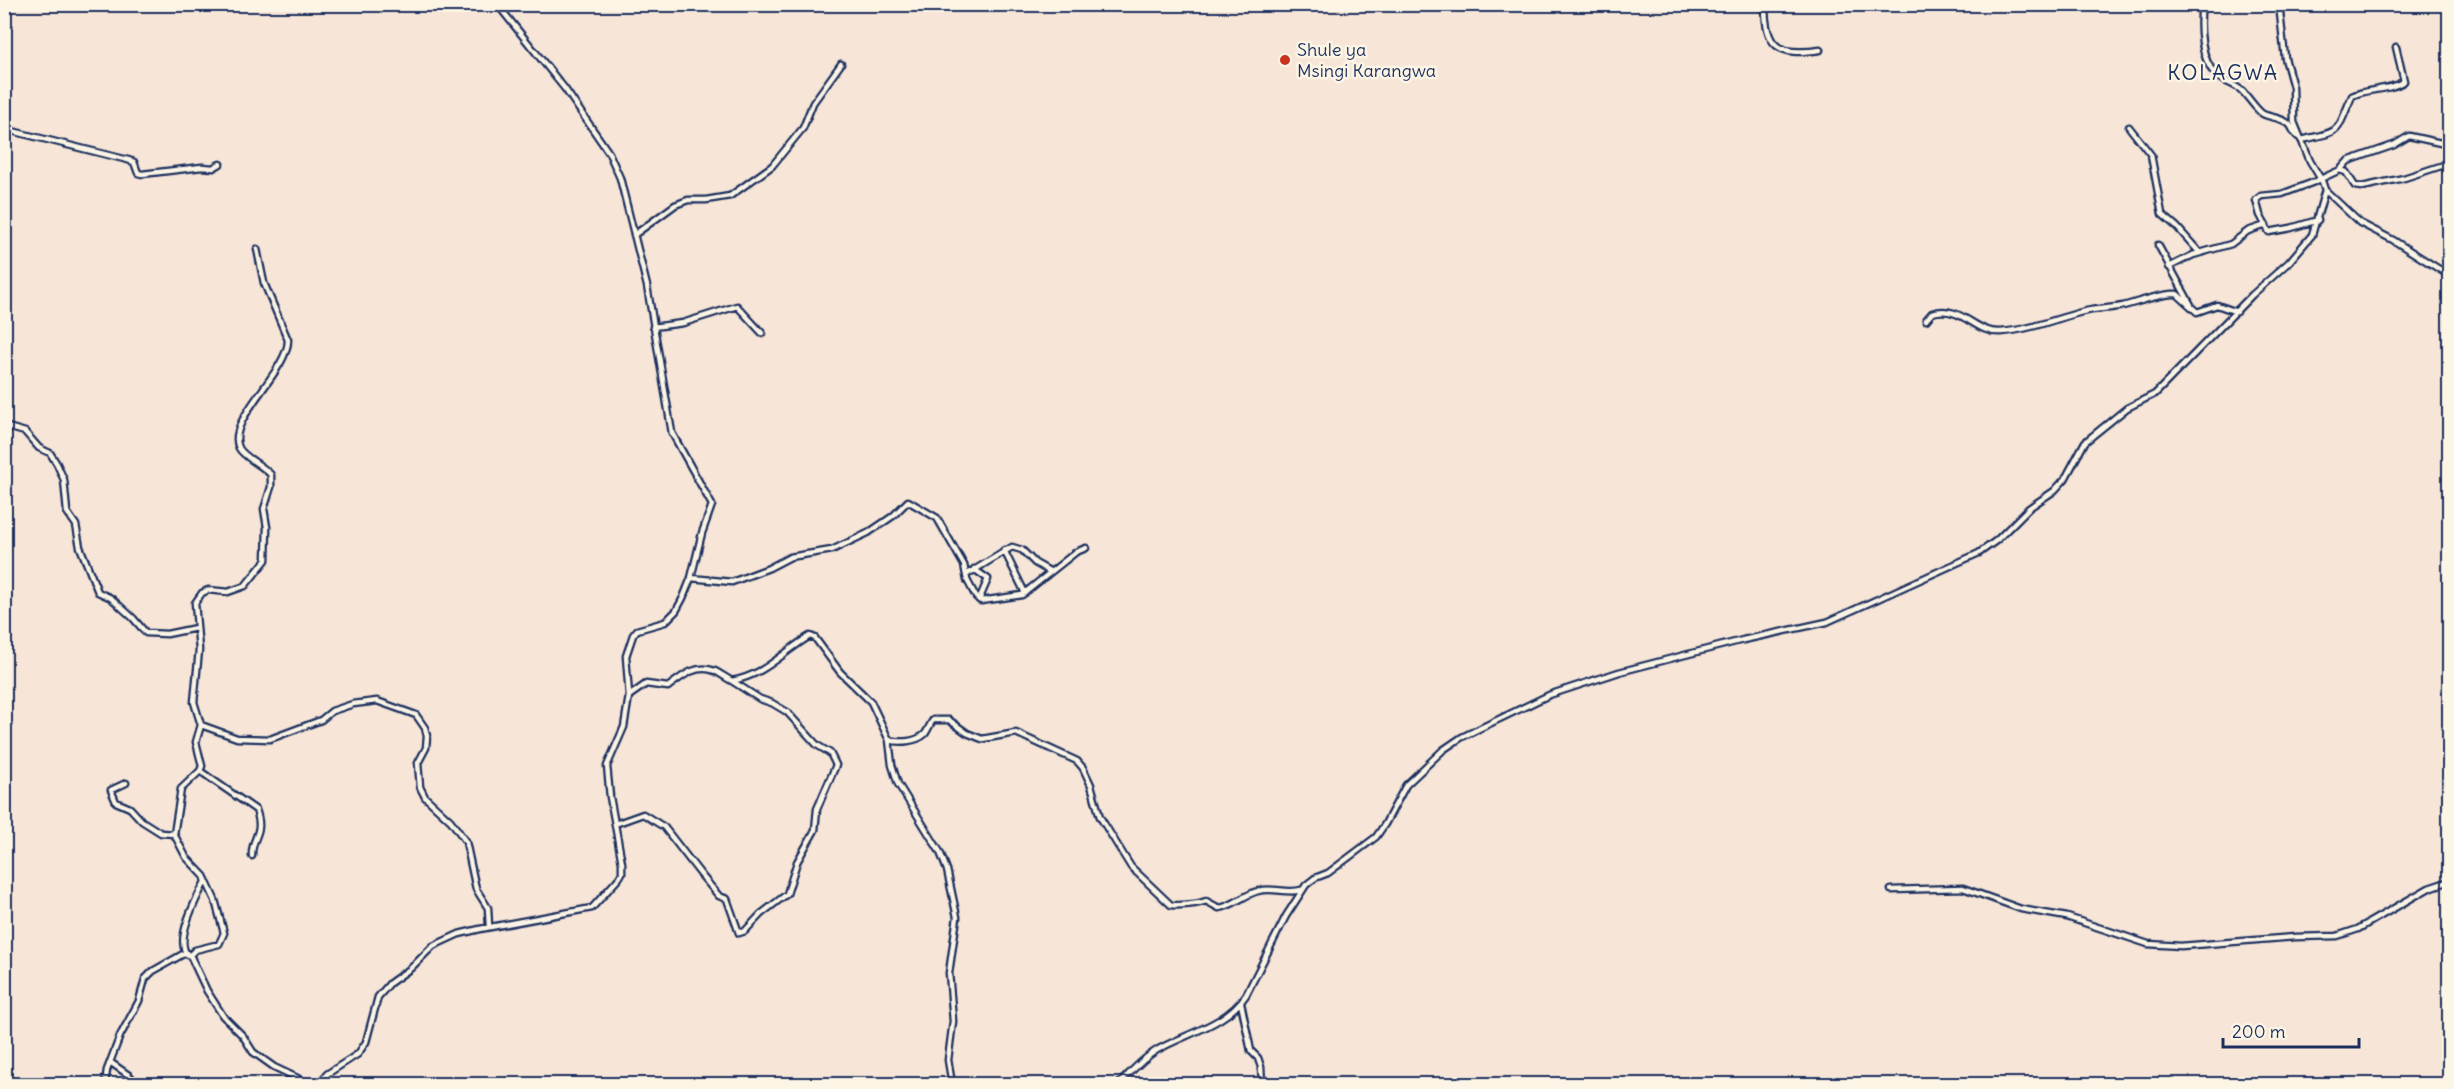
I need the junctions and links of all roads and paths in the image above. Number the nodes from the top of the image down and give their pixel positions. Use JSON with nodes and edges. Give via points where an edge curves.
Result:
{"nodes":[{"id":1,"x":497,"y":4,"type":"edge"},
{"id":2,"x":1765,"y":4,"type":"edge"},
{"id":3,"x":2202,"y":4,"type":"edge"},
{"id":4,"x":2280,"y":4,"type":"edge"},
{"id":5,"x":2396,"y":47,"type":"dead end"},
{"id":6,"x":1820,"y":50,"type":"dead end"},
{"id":7,"x":841,"y":64,"type":"dead end"},
{"id":8,"x":2129,"y":127,"type":"dead end"},
{"id":9,"x":4,"y":129,"type":"edge"},
{"id":10,"x":2301,"y":139,"type":"junction"},
{"id":11,"x":2450,"y":145,"type":"edge"},
{"id":12,"x":2450,"y":163,"type":"edge"},
{"id":13,"x":220,"y":164,"type":"dead end"},
{"id":14,"x":2340,"y":170,"type":"junction"},
{"id":15,"x":2321,"y":178,"type":"junction"},
{"id":16,"x":2325,"y":190,"type":"junction"},
{"id":17,"x":2318,"y":220,"type":"junction"},
{"id":18,"x":2266,"y":225,"type":"junction"},
{"id":19,"x":634,"y":236,"type":"junction"},
{"id":20,"x":2158,"y":244,"type":"dead end"},
{"id":21,"x":257,"y":249,"type":"dead end"},
{"id":22,"x":2200,"y":253,"type":"junction"},
{"id":23,"x":2169,"y":267,"type":"junction"},
{"id":24,"x":2450,"y":276,"type":"edge"},
{"id":25,"x":2193,"y":309,"type":"junction"},
{"id":26,"x":2237,"y":312,"type":"junction"},
{"id":27,"x":1926,"y":320,"type":"dead end"},
{"id":28,"x":653,"y":327,"type":"junction"},
{"id":29,"x":762,"y":333,"type":"dead end"},
{"id":30,"x":4,"y":426,"type":"edge"},
{"id":31,"x":1086,"y":548,"type":"dead end"},
{"id":32,"x":1004,"y":550,"type":"junction"},
{"id":33,"x":974,"y":569,"type":"junction"},
{"id":34,"x":1052,"y":572,"type":"junction"},
{"id":35,"x":966,"y":575,"type":"junction"},
{"id":36,"x":691,"y":578,"type":"junction"},
{"id":37,"x":1025,"y":593,"type":"junction"},
{"id":38,"x":979,"y":600,"type":"junction"},
{"id":39,"x":196,"y":628,"type":"junction"},
{"id":40,"x":732,"y":681,"type":"junction"},
{"id":41,"x":628,"y":696,"type":"junction"},
{"id":42,"x":201,"y":725,"type":"junction"},
{"id":43,"x":889,"y":740,"type":"junction"},
{"id":44,"x":200,"y":771,"type":"junction"},
{"id":45,"x":126,"y":783,"type":"dead end"},
{"id":46,"x":615,"y":824,"type":"junction"},
{"id":47,"x":174,"y":834,"type":"junction"},
{"id":48,"x":252,"y":856,"type":"dead end"},
{"id":49,"x":206,"y":880,"type":"junction"},
{"id":50,"x":2450,"y":881,"type":"edge"},
{"id":51,"x":1303,"y":890,"type":"junction"},
{"id":52,"x":1891,"y":891,"type":"dead end"},
{"id":53,"x":489,"y":927,"type":"junction"},
{"id":54,"x":188,"y":955,"type":"junction"},
{"id":55,"x":1241,"y":1003,"type":"junction"},
{"id":56,"x":111,"y":1062,"type":"junction"},
{"id":57,"x":105,"y":1084,"type":"edge"},
{"id":58,"x":136,"y":1084,"type":"edge"},
{"id":59,"x":310,"y":1084,"type":"edge"},
{"id":60,"x":319,"y":1084,"type":"edge"},
{"id":61,"x":952,"y":1084,"type":"edge"},
{"id":62,"x":1119,"y":1084,"type":"edge"},
{"id":63,"x":1262,"y":1084,"type":"edge"}],
"edges":[{"from":1,"to":19,"type":"street","via":[[606,147],[620,178]]},
{"from":2,"to":6,"type":"street","via":[[1766,26],[1782,51]]},
{"from":3,"to":10,"type":"street","via":[[2201,32],[2212,70],[2239,88],[2262,114],[2289,124],[2292,133]]},
{"from":4,"to":10,"type":"street","via":[[2285,58],[2293,87],[2294,122]]},
{"from":5,"to":10,"type":"street","via":[[2404,81],[2352,96],[2339,127]]},
{"from":7,"to":19,"type":"street","via":[[813,103],[803,128],[772,166],[730,196],[675,205]]},
{"from":8,"to":22,"type":"street","via":[[2151,155],[2162,214]]},
{"from":9,"to":13,"type":"street","via":[[114,155],[134,162],[142,174],[213,168]]},
{"from":10,"to":15,"type":"street"},
{"from":11,"to":14,"type":"street","via":[[2409,135],[2394,145],[2348,161]]},
{"from":12,"to":14,"type":"street","via":[[2362,187],[2353,184],[2346,171]]},
{"from":14,"to":15,"type":"street"},
{"from":15,"to":16,"type":"street"},
{"from":15,"to":18,"type":"street","via":[[2282,194],[2257,198]]},
{"from":16,"to":17,"type":"street"},
{"from":16,"to":24,"type":"street","via":[[2360,224]]},
{"from":17,"to":18,"type":"street","via":[[2269,232]]},
{"from":17,"to":26,"type":"street","via":[[2309,239],[2289,262]]},
{"from":18,"to":22,"type":"street","via":[[2248,231],[2231,244]]},
{"from":19,"to":28,"type":"street"},
{"from":20,"to":23,"type":"street"},
{"from":21,"to":39,"type":"street","via":[[264,283],[288,340],[282,359],[241,423],[236,440],[243,454],[271,475],[264,508],[266,560],[245,586],[228,592],[202,593],[195,603]]},
{"from":22,"to":23,"type":"street"},
{"from":23,"to":25,"type":"street"},
{"from":25,"to":26,"type":"street","via":[[2200,312],[2217,305]]},
{"from":25,"to":27,"type":"street","via":[[2177,294],[2168,294],[2002,332],[1988,331],[1962,315],[1944,311],[1932,313]]},
{"from":26,"to":51,"type":"street","via":[[2152,396],[2127,408],[2085,442],[2061,485],[1979,553],[1827,622],[1625,670],[1549,695],[1487,724],[1453,743],[1428,764],[1406,785],[1376,837]]},
{"from":28,"to":29,"type":"street","via":[[683,323],[737,306]]},
{"from":28,"to":36,"type":"street","via":[[672,433],[712,505]]},
{"from":30,"to":39,"type":"street","via":[[26,432],[57,464],[67,512],[76,525],[80,547],[98,592],[111,598],[146,633],[167,634]]},
{"from":31,"to":34,"type":"street","via":[[1079,549]]},
{"from":32,"to":33,"type":"street"},
{"from":32,"to":34,"type":"street","via":[[1022,550]]},
{"from":32,"to":37,"type":"street"},
{"from":33,"to":35,"type":"street"},
{"from":33,"to":38,"type":"street","via":[[988,579]]},
{"from":34,"to":37,"type":"street"},
{"from":35,"to":36,"type":"street","via":[[937,518],[908,501],[868,533],[832,550],[790,557],[732,582]]},
{"from":35,"to":38,"type":"street"},
{"from":36,"to":41,"type":"street","via":[[670,618],[633,635],[625,663]]},
{"from":37,"to":38,"type":"street"},
{"from":39,"to":42,"type":"street","via":[[199,650],[194,702]]},
{"from":40,"to":41,"type":"street","via":[[712,670],[694,670],[668,687],[646,684]]},
{"from":40,"to":43,"type":"street","via":[[755,675],[811,636],[840,672],[868,698]]},
{"from":40,"to":46,"type":"street","via":[[787,712],[835,762],[817,809],[815,830],[802,849],[786,896],[741,934],[728,901],[719,896],[662,825],[643,814]]},
{"from":41,"to":46,"type":"street","via":[[621,736],[607,766]]},
{"from":42,"to":44,"type":"street","via":[[196,742]]},
{"from":42,"to":53,"type":"street","via":[[237,738],[270,739],[353,704],[377,701],[416,715],[427,736],[418,763],[420,787],[466,842],[476,889],[488,908]]},
{"from":43,"to":51,"type":"street","via":[[916,738],[927,731],[933,720],[946,719],[975,737],[987,740],[1016,733],[1077,761],[1091,785],[1100,817],[1131,867],[1171,905],[1198,905],[1206,901],[1215,908],[1223,908],[1260,891]]},
{"from":43,"to":61,"type":"street","via":[[898,783],[943,858],[957,908],[948,980],[953,1021],[948,1060]]},
{"from":44,"to":47,"type":"street","via":[[181,789]]},
{"from":44,"to":48,"type":"street","via":[[256,810],[260,833]]},
{"from":45,"to":47,"type":"street","via":[[111,790],[114,799],[160,833]]},
{"from":46,"to":53,"type":"street","via":[[622,873],[595,907]]},
{"from":47,"to":49,"type":"street","via":[[186,857]]},
{"from":49,"to":54,"type":"street","via":[[188,919],[184,939]]},
{"from":49,"to":54,"type":"street","via":[[224,937],[219,944]]},
{"from":50,"to":52,"type":"street","via":[[2337,936],[2181,946],[2148,944],[2067,917],[2021,909],[1964,888]]},
{"from":51,"to":55,"type":"street"},
{"from":53,"to":60,"type":"street","via":[[439,943],[390,983],[378,997],[364,1046]]},
{"from":54,"to":56,"type":"street","via":[[153,971],[146,979]]},
{"from":54,"to":59,"type":"street","via":[[222,1016],[254,1052],[274,1067]]},
{"from":55,"to":62,"type":"street","via":[[1219,1020],[1154,1052]]},
{"from":55,"to":63,"type":"street","via":[[1251,1051],[1262,1067]]},
{"from":56,"to":57,"type":"street"},
{"from":56,"to":58,"type":"street"}]}
